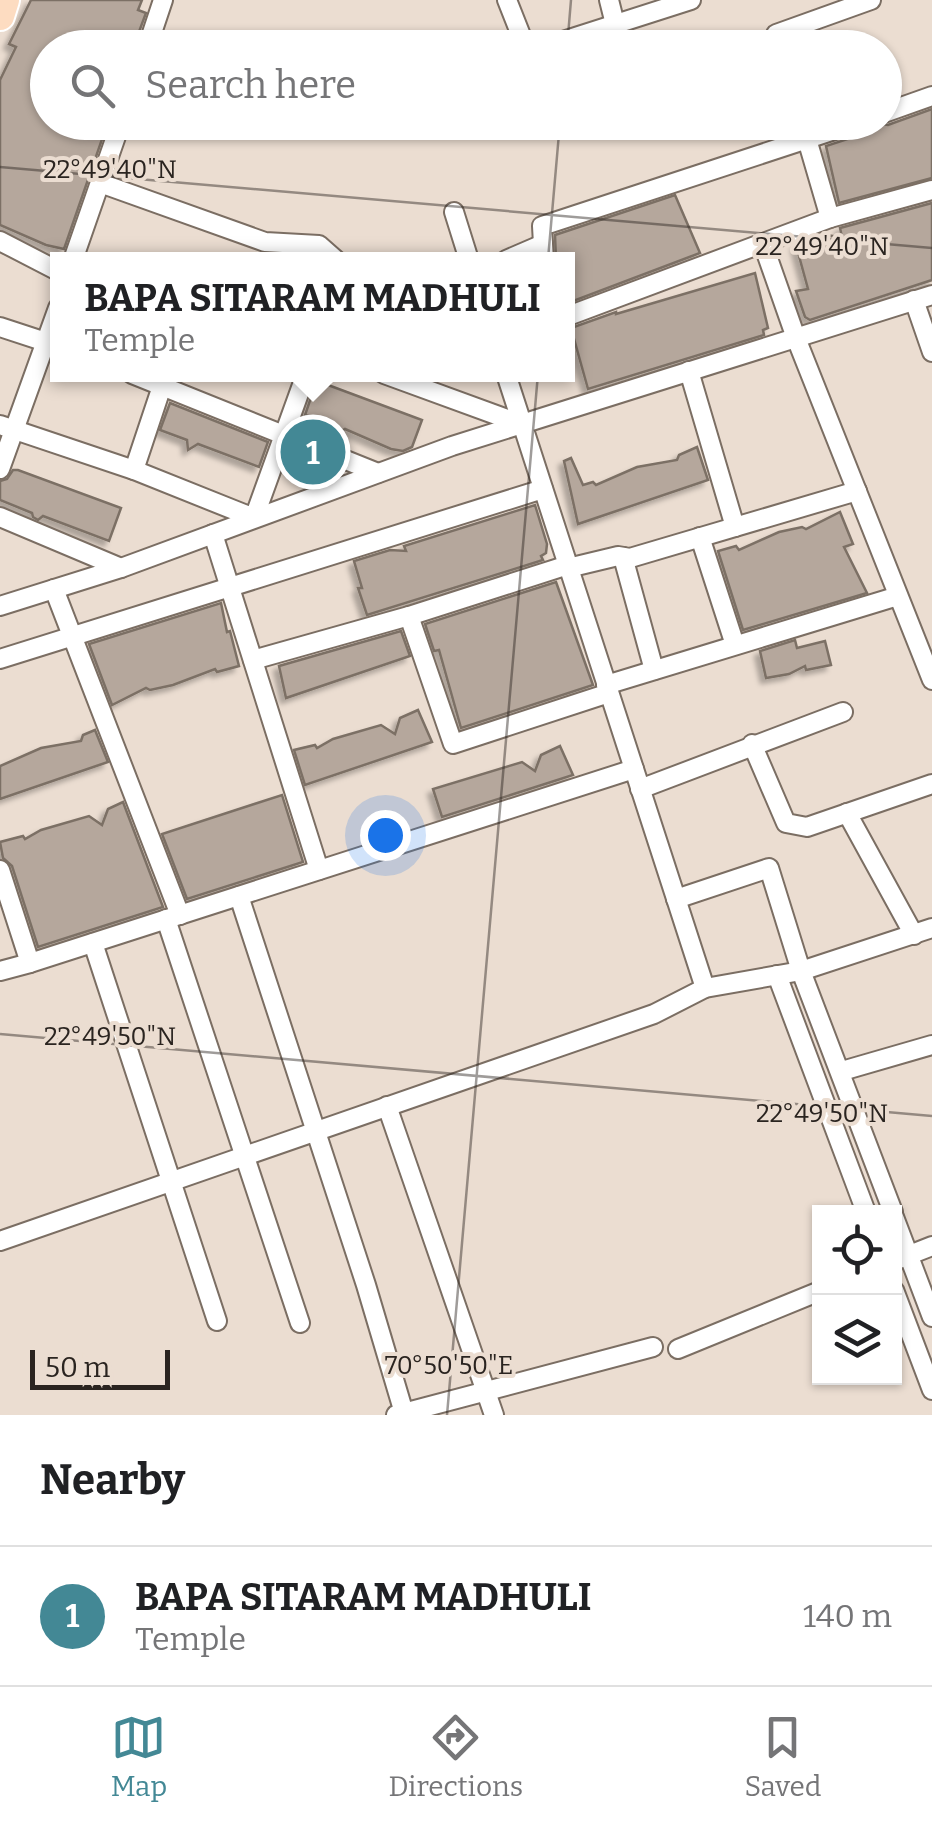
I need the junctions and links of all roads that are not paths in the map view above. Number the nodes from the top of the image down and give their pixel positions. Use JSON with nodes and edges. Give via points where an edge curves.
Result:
{"nodes":[{"id":1,"x":6,"y":0,"type":"edge"},
{"id":2,"x":163,"y":0,"type":"edge"},
{"id":3,"x":507,"y":0,"type":"edge"},
{"id":4,"x":609,"y":0,"type":"edge"},
{"id":5,"x":692,"y":0,"type":"edge"},
{"id":6,"x":871,"y":0,"type":"edge"},
{"id":7,"x":0,"y":16,"type":"edge"},
{"id":8,"x":614,"y":24,"type":"junction"},
{"id":9,"x":153,"y":30,"type":"edge"},
{"id":10,"x":519,"y":30,"type":"edge"},
{"id":11,"x":596,"y":30,"type":"edge"},
{"id":12,"x":787,"y":30,"type":"edge"},
{"id":13,"x":932,"y":96,"type":"edge"},
{"id":14,"x":902,"y":107,"type":"edge"},
{"id":15,"x":114,"y":140,"type":"edge"},
{"id":16,"x":813,"y":140,"type":"edge"},
{"id":17,"x":808,"y":142,"type":"junction"},
{"id":18,"x":100,"y":183,"type":"junction"},
{"id":19,"x":932,"y":190,"type":"edge"},
{"id":20,"x":454,"y":212,"type":"dead end"},
{"id":21,"x":830,"y":218,"type":"junction"},
{"id":22,"x":0,"y":241,"type":"edge"},
{"id":23,"x":763,"y":244,"type":"junction"},
{"id":24,"x":76,"y":252,"type":"edge"},
{"id":25,"x":327,"y":252,"type":"edge"},
{"id":26,"x":466,"y":252,"type":"edge"},
{"id":27,"x":544,"y":252,"type":"edge"},
{"id":28,"x":50,"y":267,"type":"edge"},
{"id":29,"x":923,"y":297,"type":"edge"},
{"id":30,"x":575,"y":313,"type":"edge"},
{"id":31,"x":0,"y":328,"type":"edge"},
{"id":32,"x":796,"y":338,"type":"junction"},
{"id":33,"x":50,"y":343,"type":"edge"},
{"id":34,"x":50,"y":349,"type":"edge"},
{"id":35,"x":932,"y":352,"type":"edge"},
{"id":36,"x":689,"y":371,"type":"junction"},
{"id":37,"x":152,"y":382,"type":"edge"},
{"id":38,"x":303,"y":382,"type":"edge"},
{"id":39,"x":406,"y":382,"type":"edge"},
{"id":40,"x":509,"y":382,"type":"edge"},
{"id":41,"x":162,"y":386,"type":"junction"},
{"id":42,"x":522,"y":424,"type":"junction"},
{"id":43,"x":7,"y":427,"type":"edge"},
{"id":44,"x":286,"y":436,"type":"junction"},
{"id":45,"x":0,"y":469,"type":"edge"},
{"id":46,"x":134,"y":470,"type":"junction"},
{"id":47,"x":378,"y":473,"type":"junction"},
{"id":48,"x":543,"y":489,"type":"junction"},
{"id":49,"x":856,"y":491,"type":"junction"},
{"id":50,"x":0,"y":517,"type":"edge"},
{"id":51,"x":254,"y":518,"type":"junction"},
{"id":52,"x":735,"y":527,"type":"junction"},
{"id":53,"x":213,"y":534,"type":"junction"},
{"id":54,"x":700,"y":538,"type":"junction"},
{"id":55,"x":623,"y":557,"type":"junction"},
{"id":56,"x":568,"y":566,"type":"junction"},
{"id":57,"x":121,"y":568,"type":"junction"},
{"id":58,"x":54,"y":588,"type":"junction"},
{"id":59,"x":230,"y":589,"type":"junction"},
{"id":60,"x":898,"y":596,"type":"junction"},
{"id":61,"x":0,"y":606,"type":"edge"},
{"id":62,"x":409,"y":616,"type":"junction"},
{"id":63,"x":73,"y":638,"type":"junction"},
{"id":64,"x":735,"y":645,"type":"junction"},
{"id":65,"x":0,"y":659,"type":"edge"},
{"id":66,"x":253,"y":660,"type":"junction"},
{"id":67,"x":654,"y":670,"type":"junction"},
{"id":68,"x":932,"y":680,"type":"edge"},
{"id":69,"x":608,"y":689,"type":"junction"},
{"id":70,"x":843,"y":712,"type":"dead end"},
{"id":71,"x":752,"y":744,"type":"junction"},
{"id":72,"x":634,"y":769,"type":"junction"},
{"id":73,"x":932,"y":784,"type":"edge"},
{"id":74,"x":640,"y":788,"type":"junction"},
{"id":75,"x":847,"y":813,"type":"junction"},
{"id":76,"x":0,"y":870,"type":"edge"},
{"id":77,"x":319,"y":870,"type":"junction"},
{"id":78,"x":239,"y":896,"type":"junction"},
{"id":79,"x":676,"y":900,"type":"junction"},
{"id":80,"x":173,"y":917,"type":"junction"},
{"id":81,"x":932,"y":928,"type":"edge"},
{"id":82,"x":914,"y":934,"type":"junction"},
{"id":83,"x":93,"y":943,"type":"junction"},
{"id":84,"x":30,"y":964,"type":"junction"},
{"id":85,"x":0,"y":970,"type":"edge"},
{"id":86,"x":801,"y":970,"type":"junction"},
{"id":87,"x":777,"y":975,"type":"junction"},
{"id":88,"x":705,"y":988,"type":"junction"},
{"id":89,"x":932,"y":1046,"type":"edge"},
{"id":90,"x":842,"y":1071,"type":"junction"},
{"id":91,"x":387,"y":1106,"type":"junction"},
{"id":92,"x":314,"y":1131,"type":"junction"},
{"id":93,"x":243,"y":1155,"type":"junction"},
{"id":94,"x":171,"y":1180,"type":"junction"},
{"id":95,"x":863,"y":1205,"type":"edge"},
{"id":96,"x":890,"y":1205,"type":"edge"},
{"id":97,"x":0,"y":1241,"type":"edge"},
{"id":98,"x":932,"y":1246,"type":"edge"},
{"id":99,"x":902,"y":1258,"type":"edge"},
{"id":100,"x":902,"y":1260,"type":"edge"},
{"id":101,"x":813,"y":1295,"type":"edge"},
{"id":102,"x":896,"y":1295,"type":"edge"},
{"id":103,"x":932,"y":1317,"type":"edge"},
{"id":104,"x":217,"y":1321,"type":"dead end"},
{"id":105,"x":300,"y":1323,"type":"dead end"},
{"id":106,"x":653,"y":1347,"type":"dead end"},
{"id":107,"x":678,"y":1349,"type":"dead end"},
{"id":108,"x":932,"y":1390,"type":"edge"},
{"id":109,"x":488,"y":1392,"type":"junction"},
{"id":110,"x":400,"y":1414,"type":"edge"},
{"id":111,"x":494,"y":1415,"type":"edge"}],
"edges":[{"from":1,"to":7,"type":"main road"},
{"from":2,"to":9,"type":"street"},
{"from":3,"to":10,"type":"street"},
{"from":4,"to":8,"type":"street"},
{"from":5,"to":8,"type":"street"},
{"from":6,"to":12,"type":"street"},
{"from":8,"to":11,"type":"street"},
{"from":13,"to":14,"type":"street"},
{"from":15,"to":18,"type":"street"},
{"from":16,"to":17,"type":"street"},
{"from":17,"to":21,"type":"street"},
{"from":17,"to":27,"type":"street","via":[[542,226]]},
{"from":18,"to":24,"type":"street"},
{"from":18,"to":25,"type":"street","via":[[265,242],[319,245]]},
{"from":19,"to":21,"type":"street"},
{"from":20,"to":26,"type":"street"},
{"from":21,"to":23,"type":"street"},
{"from":22,"to":28,"type":"street"},
{"from":23,"to":30,"type":"street"},
{"from":23,"to":32,"type":"street"},
{"from":29,"to":32,"type":"street"},
{"from":29,"to":35,"type":"street"},
{"from":31,"to":33,"type":"street"},
{"from":32,"to":36,"type":"street"},
{"from":32,"to":49,"type":"street"},
{"from":34,"to":43,"type":"street"},
{"from":36,"to":42,"type":"street"},
{"from":36,"to":52,"type":"street"},
{"from":37,"to":41,"type":"street"},
{"from":38,"to":44,"type":"street"},
{"from":39,"to":42,"type":"street"},
{"from":40,"to":42,"type":"street"},
{"from":41,"to":44,"type":"street"},
{"from":41,"to":46,"type":"street"},
{"from":42,"to":47,"type":"street"},
{"from":42,"to":48,"type":"street"},
{"from":43,"to":45,"type":"street"},
{"from":43,"to":46,"type":"street"},
{"from":44,"to":47,"type":"street"},
{"from":44,"to":51,"type":"street"},
{"from":46,"to":51,"type":"street"},
{"from":47,"to":51,"type":"street"},
{"from":48,"to":56,"type":"street"},
{"from":48,"to":59,"type":"street"},
{"from":49,"to":52,"type":"street"},
{"from":49,"to":60,"type":"street"},
{"from":50,"to":57,"type":"street"},
{"from":51,"to":53,"type":"street"},
{"from":52,"to":54,"type":"street"},
{"from":53,"to":57,"type":"street"},
{"from":53,"to":59,"type":"street"},
{"from":54,"to":55,"type":"street"},
{"from":54,"to":64,"type":"street"},
{"from":55,"to":56,"type":"street"},
{"from":55,"to":67,"type":"street"},
{"from":56,"to":62,"type":"street"},
{"from":56,"to":69,"type":"street"},
{"from":57,"to":58,"type":"street"},
{"from":58,"to":61,"type":"street"},
{"from":58,"to":63,"type":"street"},
{"from":59,"to":63,"type":"street"},
{"from":59,"to":66,"type":"street"},
{"from":60,"to":64,"type":"street"},
{"from":60,"to":68,"type":"street"},
{"from":62,"to":66,"type":"street"},
{"from":62,"to":69,"type":"street","via":[[453,744]]},
{"from":63,"to":65,"type":"street"},
{"from":63,"to":80,"type":"street"},
{"from":64,"to":67,"type":"street"},
{"from":66,"to":77,"type":"street"},
{"from":67,"to":69,"type":"street"},
{"from":69,"to":72,"type":"street"},
{"from":70,"to":71,"type":"street"},
{"from":71,"to":74,"type":"street"},
{"from":71,"to":75,"type":"street","via":[[786,823],[806,827]]},
{"from":72,"to":74,"type":"street"},
{"from":72,"to":77,"type":"street"},
{"from":73,"to":75,"type":"street"},
{"from":74,"to":79,"type":"street"},
{"from":75,"to":82,"type":"street"},
{"from":76,"to":84,"type":"street"},
{"from":77,"to":78,"type":"street"},
{"from":78,"to":80,"type":"street"},
{"from":78,"to":92,"type":"street"},
{"from":79,"to":86,"type":"street","via":[[769,868]]},
{"from":79,"to":88,"type":"street"},
{"from":80,"to":83,"type":"street"},
{"from":80,"to":93,"type":"street"},
{"from":81,"to":82,"type":"street"},
{"from":82,"to":86,"type":"street"},
{"from":83,"to":84,"type":"street"},
{"from":83,"to":94,"type":"street"},
{"from":84,"to":85,"type":"street"},
{"from":86,"to":87,"type":"street"},
{"from":86,"to":90,"type":"street"},
{"from":87,"to":88,"type":"street"},
{"from":87,"to":95,"type":"street"},
{"from":88,"to":91,"type":"street","via":[[654,1014]]},
{"from":89,"to":90,"type":"street"},
{"from":90,"to":96,"type":"street"},
{"from":91,"to":92,"type":"street"},
{"from":91,"to":109,"type":"street"},
{"from":92,"to":93,"type":"street"},
{"from":92,"to":110,"type":"street"},
{"from":93,"to":94,"type":"street"},
{"from":93,"to":105,"type":"street"},
{"from":94,"to":97,"type":"street"},
{"from":94,"to":104,"type":"street"},
{"from":98,"to":99,"type":"street"},
{"from":100,"to":103,"type":"street"},
{"from":101,"to":107,"type":"street"},
{"from":102,"to":108,"type":"street"},
{"from":106,"to":109,"type":"street"},
{"from":109,"to":110,"type":"street"},
{"from":109,"to":111,"type":"street"}]}
